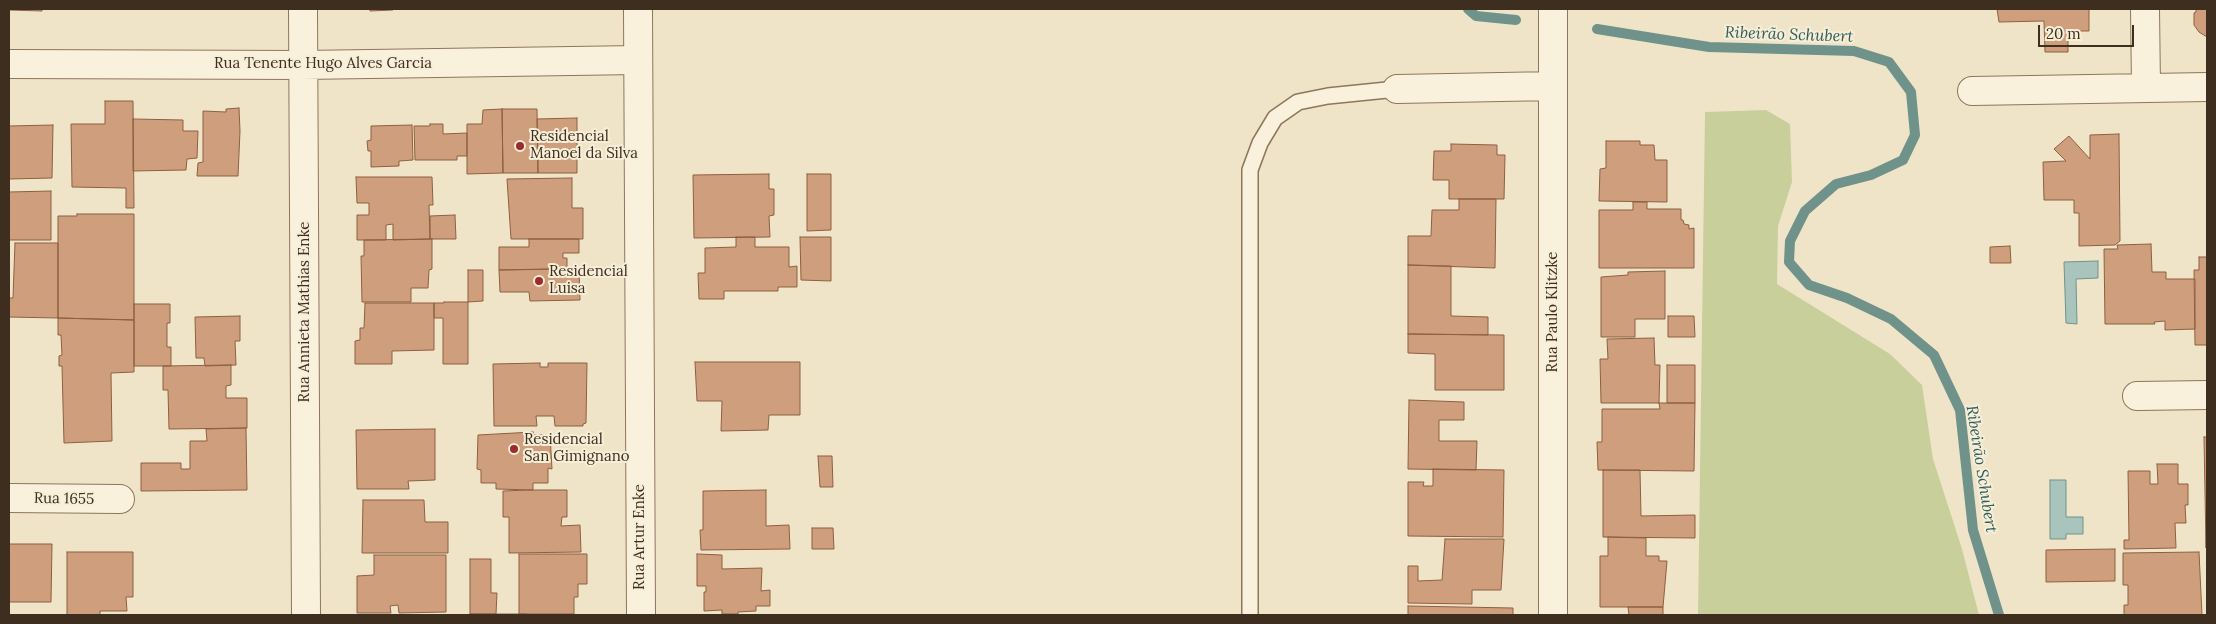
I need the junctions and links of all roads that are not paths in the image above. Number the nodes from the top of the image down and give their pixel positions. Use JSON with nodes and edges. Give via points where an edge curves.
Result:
{"nodes":[{"id":1,"x":303,"y":9,"type":"edge"},
{"id":2,"x":638,"y":9,"type":"edge"},
{"id":3,"x":1553,"y":9,"type":"edge"},
{"id":4,"x":2145,"y":9,"type":"edge"},
{"id":5,"x":638,"y":60,"type":"junction"},
{"id":6,"x":9,"y":64,"type":"edge"},
{"id":7,"x":303,"y":65,"type":"junction"},
{"id":8,"x":1553,"y":86,"type":"junction"},
{"id":9,"x":2146,"y":86,"type":"junction"},
{"id":10,"x":2207,"y":87,"type":"edge"},
{"id":11,"x":1398,"y":89,"type":"joint"},
{"id":12,"x":1972,"y":91,"type":"dead end"},
{"id":13,"x":2207,"y":395,"type":"edge"},
{"id":14,"x":2136,"y":396,"type":"dead end"},
{"id":15,"x":9,"y":498,"type":"edge"},
{"id":16,"x":120,"y":499,"type":"dead end"},
{"id":17,"x":306,"y":615,"type":"edge"},
{"id":18,"x":641,"y":615,"type":"edge"},
{"id":19,"x":1250,"y":615,"type":"edge"},
{"id":20,"x":1553,"y":615,"type":"edge"}],
"edges":[{"from":1,"to":7,"type":"street","name":"Rua Annieta Mathias Enke"},
{"from":2,"to":5,"type":"street","name":"Rua Artur Enke"},
{"from":3,"to":8,"type":"street","name":"Rua Paulo Klitzke"},
{"from":4,"to":9,"type":"street"},
{"from":5,"to":7,"type":"street","name":"Rua Tenente Hugo Alves Garcia"},
{"from":5,"to":18,"type":"street","name":"Rua Artur Enke"},
{"from":6,"to":7,"type":"street","name":"Rua Tenente Hugo Alves Garcia"},
{"from":7,"to":17,"type":"street","name":"Rua Annieta Mathias Enke"},
{"from":8,"to":11,"type":"street"},
{"from":8,"to":20,"type":"street","name":"Rua Paulo Klitzke"},
{"from":9,"to":10,"type":"street"},
{"from":9,"to":12,"type":"street"},
{"from":11,"to":19,"type":"lane","via":[[1298,102],[1275,118],[1260,143],[1250,170]]},
{"from":13,"to":14,"type":"street"},
{"from":15,"to":16,"type":"street","name":"Rua 1655"}]}
